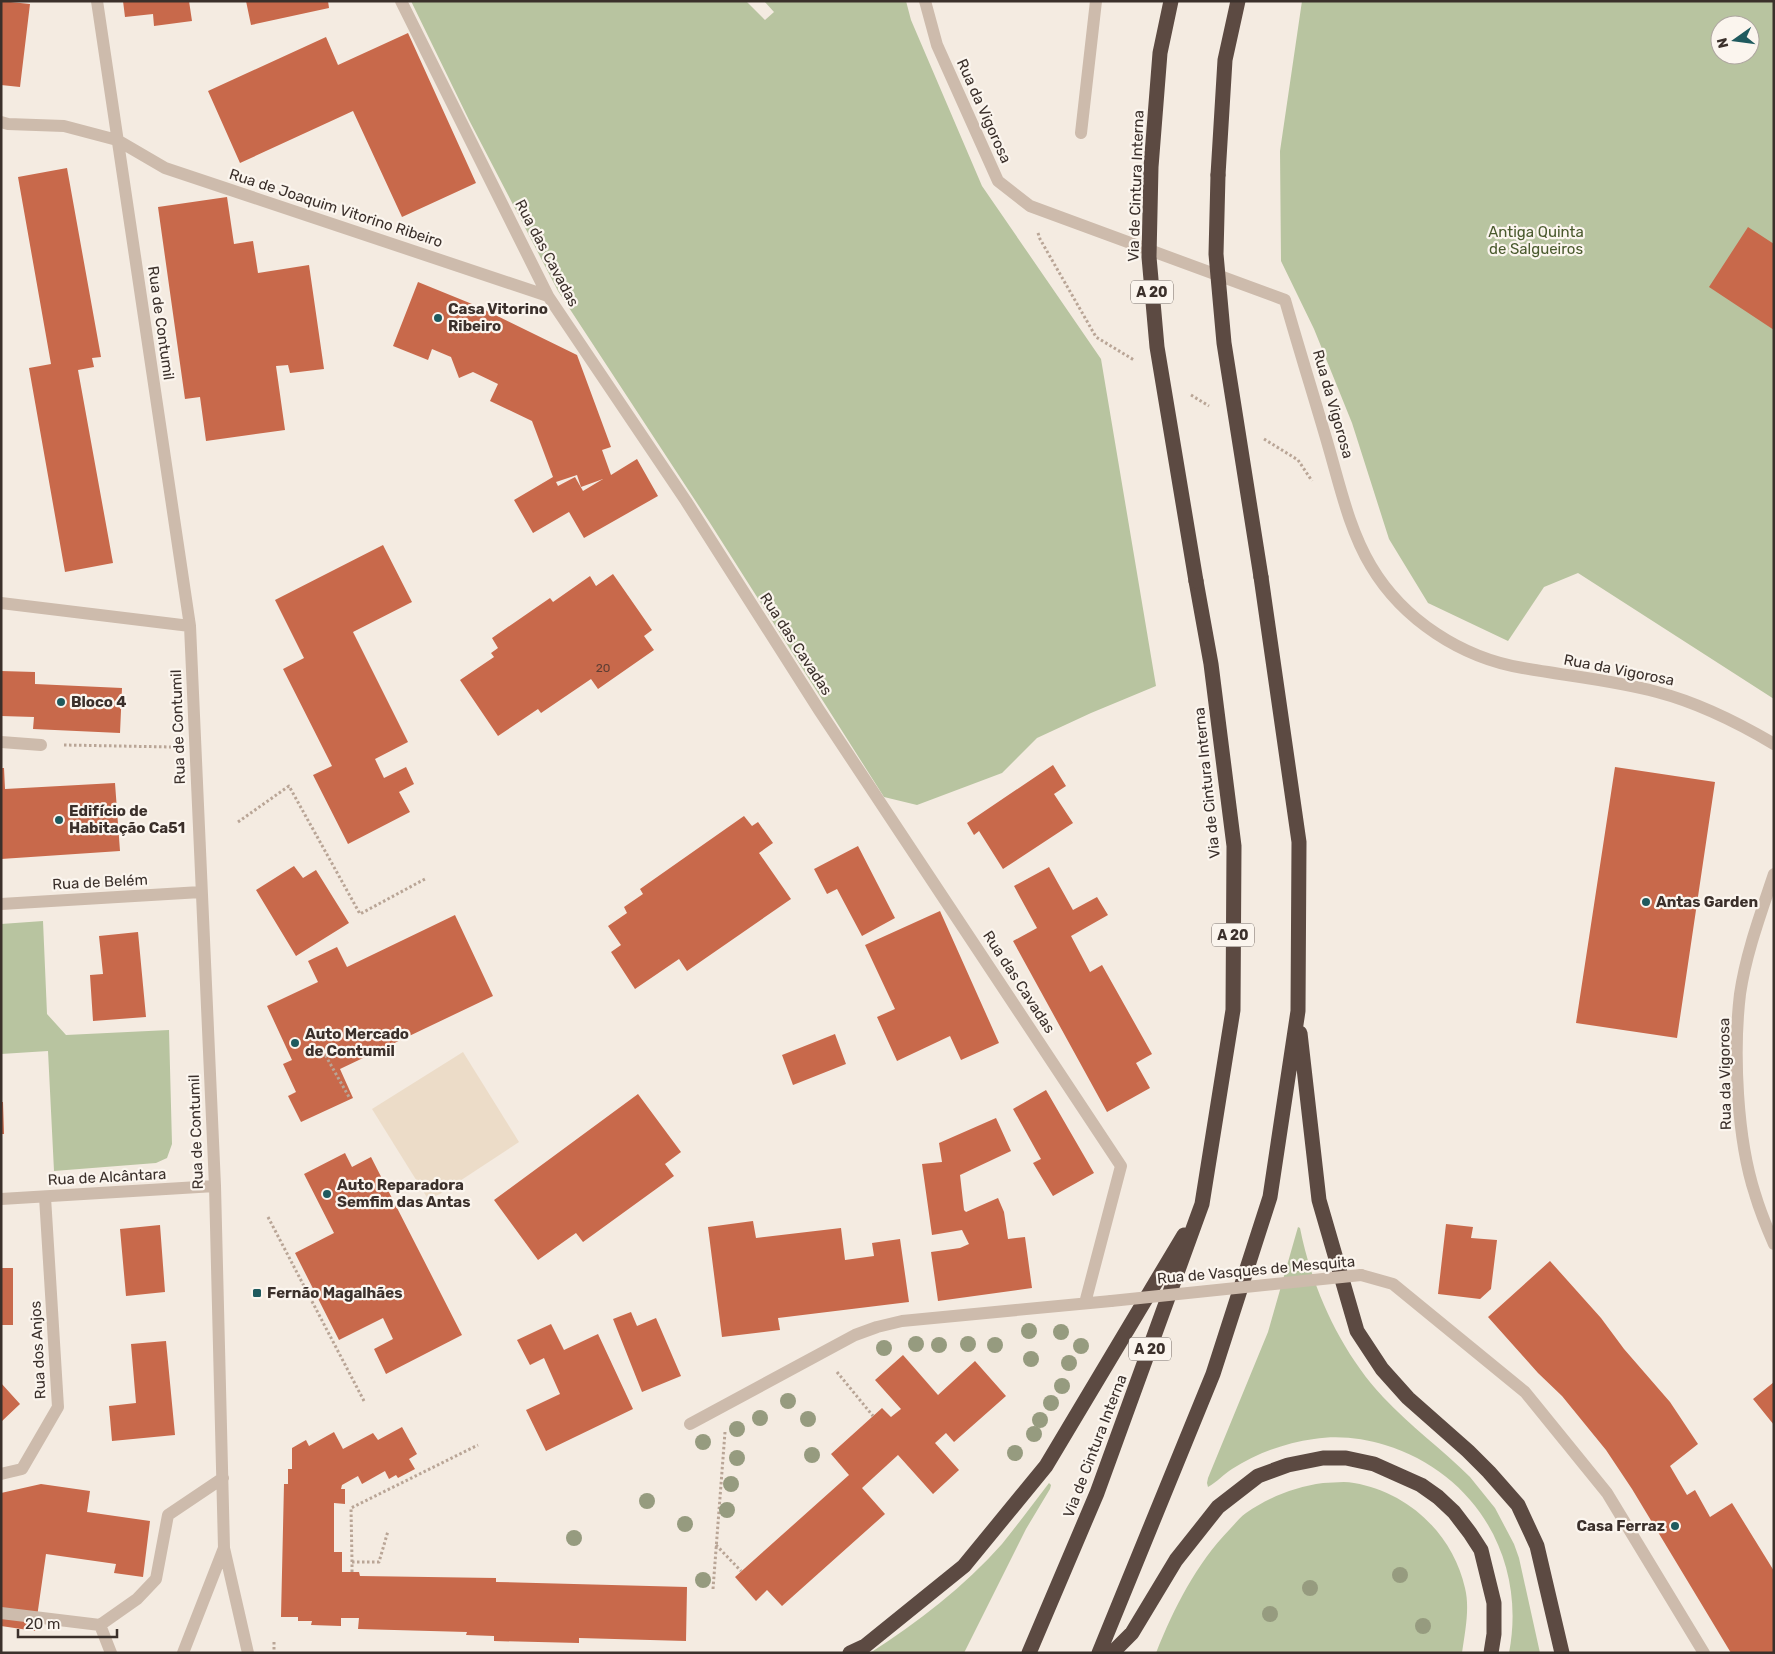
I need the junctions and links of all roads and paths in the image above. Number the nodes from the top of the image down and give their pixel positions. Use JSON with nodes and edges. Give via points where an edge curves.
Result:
{"nodes":[{"id":1,"x":97,"y":1,"type":"edge"},
{"id":2,"x":401,"y":1,"type":"edge"},
{"id":3,"x":925,"y":1,"type":"edge"},
{"id":4,"x":1096,"y":1,"type":"edge"},
{"id":5,"x":1171,"y":1,"type":"edge"},
{"id":6,"x":1238,"y":1,"type":"edge"},
{"id":7,"x":5,"y":123,"type":"edge"},
{"id":8,"x":1081,"y":133,"type":"dead end"},
{"id":9,"x":1,"y":136,"type":"edge"},
{"id":10,"x":117,"y":140,"type":"junction"},
{"id":11,"x":548,"y":296,"type":"junction"},
{"id":12,"x":1,"y":603,"type":"edge"},
{"id":13,"x":190,"y":626,"type":"junction"},
{"id":14,"x":1,"y":742,"type":"edge"},
{"id":15,"x":1774,"y":744,"type":"edge"},
{"id":16,"x":41,"y":745,"type":"joint"},
{"id":17,"x":196,"y":747,"type":"junction"},
{"id":18,"x":238,"y":822,"type":"dead end"},
{"id":19,"x":1774,"y":874,"type":"edge"},
{"id":20,"x":425,"y":879,"type":"dead end"},
{"id":21,"x":201,"y":892,"type":"junction"},
{"id":22,"x":1,"y":904,"type":"edge"},
{"id":23,"x":1298,"y":1011,"type":"junction"},
{"id":24,"x":323,"y":1051,"type":"dead end"},
{"id":25,"x":349,"y":1097,"type":"dead end"},
{"id":26,"x":214,"y":1186,"type":"junction"},
{"id":27,"x":45,"y":1197,"type":"junction"},
{"id":28,"x":1,"y":1199,"type":"edge"},
{"id":29,"x":1202,"y":1204,"type":"junction"},
{"id":30,"x":268,"y":1217,"type":"dead end"},
{"id":31,"x":1774,"y":1244,"type":"edge"},
{"id":32,"x":1084,"y":1303,"type":"junction"},
{"id":33,"x":821,"y":1353,"type":"junction"},
{"id":34,"x":364,"y":1401,"type":"dead end"},
{"id":35,"x":727,"y":1404,"type":"junction"},
{"id":36,"x":873,"y":1416,"type":"dead end"},
{"id":37,"x":690,"y":1424,"type":"dead end"},
{"id":38,"x":478,"y":1445,"type":"dead end"},
{"id":39,"x":1,"y":1474,"type":"edge"},
{"id":40,"x":223,"y":1478,"type":"junction"},
{"id":41,"x":388,"y":1531,"type":"dead end"},
{"id":42,"x":716,"y":1544,"type":"junction"},
{"id":43,"x":224,"y":1548,"type":"junction"},
{"id":44,"x":352,"y":1562,"type":"junction"},
{"id":45,"x":741,"y":1571,"type":"dead end"},
{"id":46,"x":352,"y":1572,"type":"dead end"},
{"id":47,"x":713,"y":1589,"type":"dead end"},
{"id":48,"x":1,"y":1613,"type":"edge"},
{"id":49,"x":100,"y":1625,"type":"junction"},
{"id":50,"x":274,"y":1642,"type":"dead end"},
{"id":51,"x":111,"y":1653,"type":"edge"},
{"id":52,"x":184,"y":1653,"type":"edge"},
{"id":53,"x":248,"y":1653,"type":"edge"},
{"id":54,"x":274,"y":1653,"type":"edge"},
{"id":55,"x":850,"y":1653,"type":"edge"},
{"id":56,"x":1029,"y":1653,"type":"edge"},
{"id":57,"x":1099,"y":1653,"type":"edge"},
{"id":58,"x":1112,"y":1653,"type":"edge"},
{"id":59,"x":1491,"y":1653,"type":"edge"},
{"id":60,"x":1562,"y":1653,"type":"edge"},
{"id":61,"x":1704,"y":1653,"type":"edge"}],
"edges":[{"from":1,"to":10,"type":"street","name":"Rua de Contumil"},
{"from":2,"to":11,"type":"street","name":"Rua das Cavadas"},
{"from":3,"to":15,"type":"street","name":"Rua da Vigorosa","via":[[937,45],[998,181],[1030,206],[1285,300],[1352,526],[1370,566],[1390,594],[1420,622],[1453,644],[1484,658],[1518,668],[1656,692],[1741,724]]},
{"from":4,"to":8,"type":"street"},
{"from":5,"to":29,"type":"highway","name":"Via de Cintura Interna","number":"A 20","bridge":true,"via":[[1160,53],[1151,167],[1149,257],[1157,347],[1211,664],[1234,846],[1233,1010]]},
{"from":6,"to":23,"type":"highway","bridge":true,"via":[[1225,60],[1216,254],[1224,343],[1299,842]]},
{"from":7,"to":9,"type":"street"},
{"from":7,"to":10,"type":"street","name":"Rua de Joaquim Vitorino Ribeiro","via":[[64,126]]},
{"from":10,"to":11,"type":"street","name":"Rua de Joaquim Vitorino Ribeiro","via":[[165,168]]},
{"from":10,"to":13,"type":"street","name":"Rua de Contumil"},
{"from":11,"to":32,"type":"street","name":"Rua das Cavadas","via":[[1121,1166]]},
{"from":12,"to":13,"type":"street"},
{"from":13,"to":17,"type":"street","name":"Rua de Contumil"},
{"from":14,"to":16,"type":"street"},
{"from":16,"to":17,"type":"path"},
{"from":17,"to":21,"type":"street","name":"Rua de Contumil"},
{"from":18,"to":20,"type":"path","via":[[289,786],[360,914]]},
{"from":19,"to":31,"type":"street","name":"Rua da Vigorosa","via":[[1751,944],[1740,994],[1738,1096],[1743,1144],[1754,1194]]},
{"from":21,"to":22,"type":"street","name":"Rua de Belém"},
{"from":21,"to":26,"type":"street","name":"Rua de Contumil"},
{"from":23,"to":57,"type":"highway","via":[[1270,1198],[1213,1374]]},
{"from":23,"to":60,"type":"highway","via":[[1319,1200],[1357,1331],[1382,1369],[1408,1398],[1490,1472],[1518,1505],[1537,1546]]},
{"from":24,"to":25,"type":"path"},
{"from":26,"to":27,"type":"street","name":"Rua de Alcântara"},
{"from":26,"to":40,"type":"street","name":"Rua de Contumil"},
{"from":27,"to":28,"type":"street","name":"Rua de Alcântara"},
{"from":27,"to":39,"type":"street","name":"Rua dos Anjos","via":[[58,1408],[22,1469]]},
{"from":29,"to":55,"type":"highway","via":[[1046,1466],[964,1566],[865,1646]]},
{"from":29,"to":56,"type":"highway","name":"Via de Cintura Interna","number":"A 20","via":[[1097,1493]]},
{"from":30,"to":34,"type":"path"},
{"from":32,"to":33,"type":"street","name":"Rua de Vasques de Mesquita","via":[[902,1321],[855,1335]]},
{"from":32,"to":61,"type":"street","name":"Rua de Vasques de Mesquita","bridge":true,"via":[[1361,1275],[1393,1284],[1525,1392],[1607,1493]]},
{"from":33,"to":35,"type":"street","name":"Rua de Vasques de Mesquita"},
{"from":33,"to":36,"type":"path"},
{"from":35,"to":37,"type":"street","name":"Rua de Vasques de Mesquita"},
{"from":35,"to":42,"type":"path"},
{"from":38,"to":44,"type":"path","via":[[351,1508]]},
{"from":40,"to":43,"type":"street","name":"Rua de Contumil"},
{"from":40,"to":49,"type":"street","via":[[168,1515],[156,1579],[137,1599]]},
{"from":41,"to":44,"type":"path","via":[[379,1562]]},
{"from":42,"to":45,"type":"path"},
{"from":42,"to":47,"type":"path"},
{"from":43,"to":52,"type":"street","name":"Rua de Contumil"},
{"from":43,"to":53,"type":"street","name":"Rua de Contumil"},
{"from":44,"to":46,"type":"path"},
{"from":48,"to":49,"type":"street"},
{"from":49,"to":51,"type":"street"},
{"from":50,"to":54,"type":"path"},
{"from":58,"to":59,"type":"highway","via":[[1132,1633],[1176,1560],[1218,1507],[1258,1476],[1288,1465],[1323,1458],[1346,1458],[1374,1464],[1421,1485],[1454,1512],[1481,1550],[1488,1573],[1494,1603]]}]}
